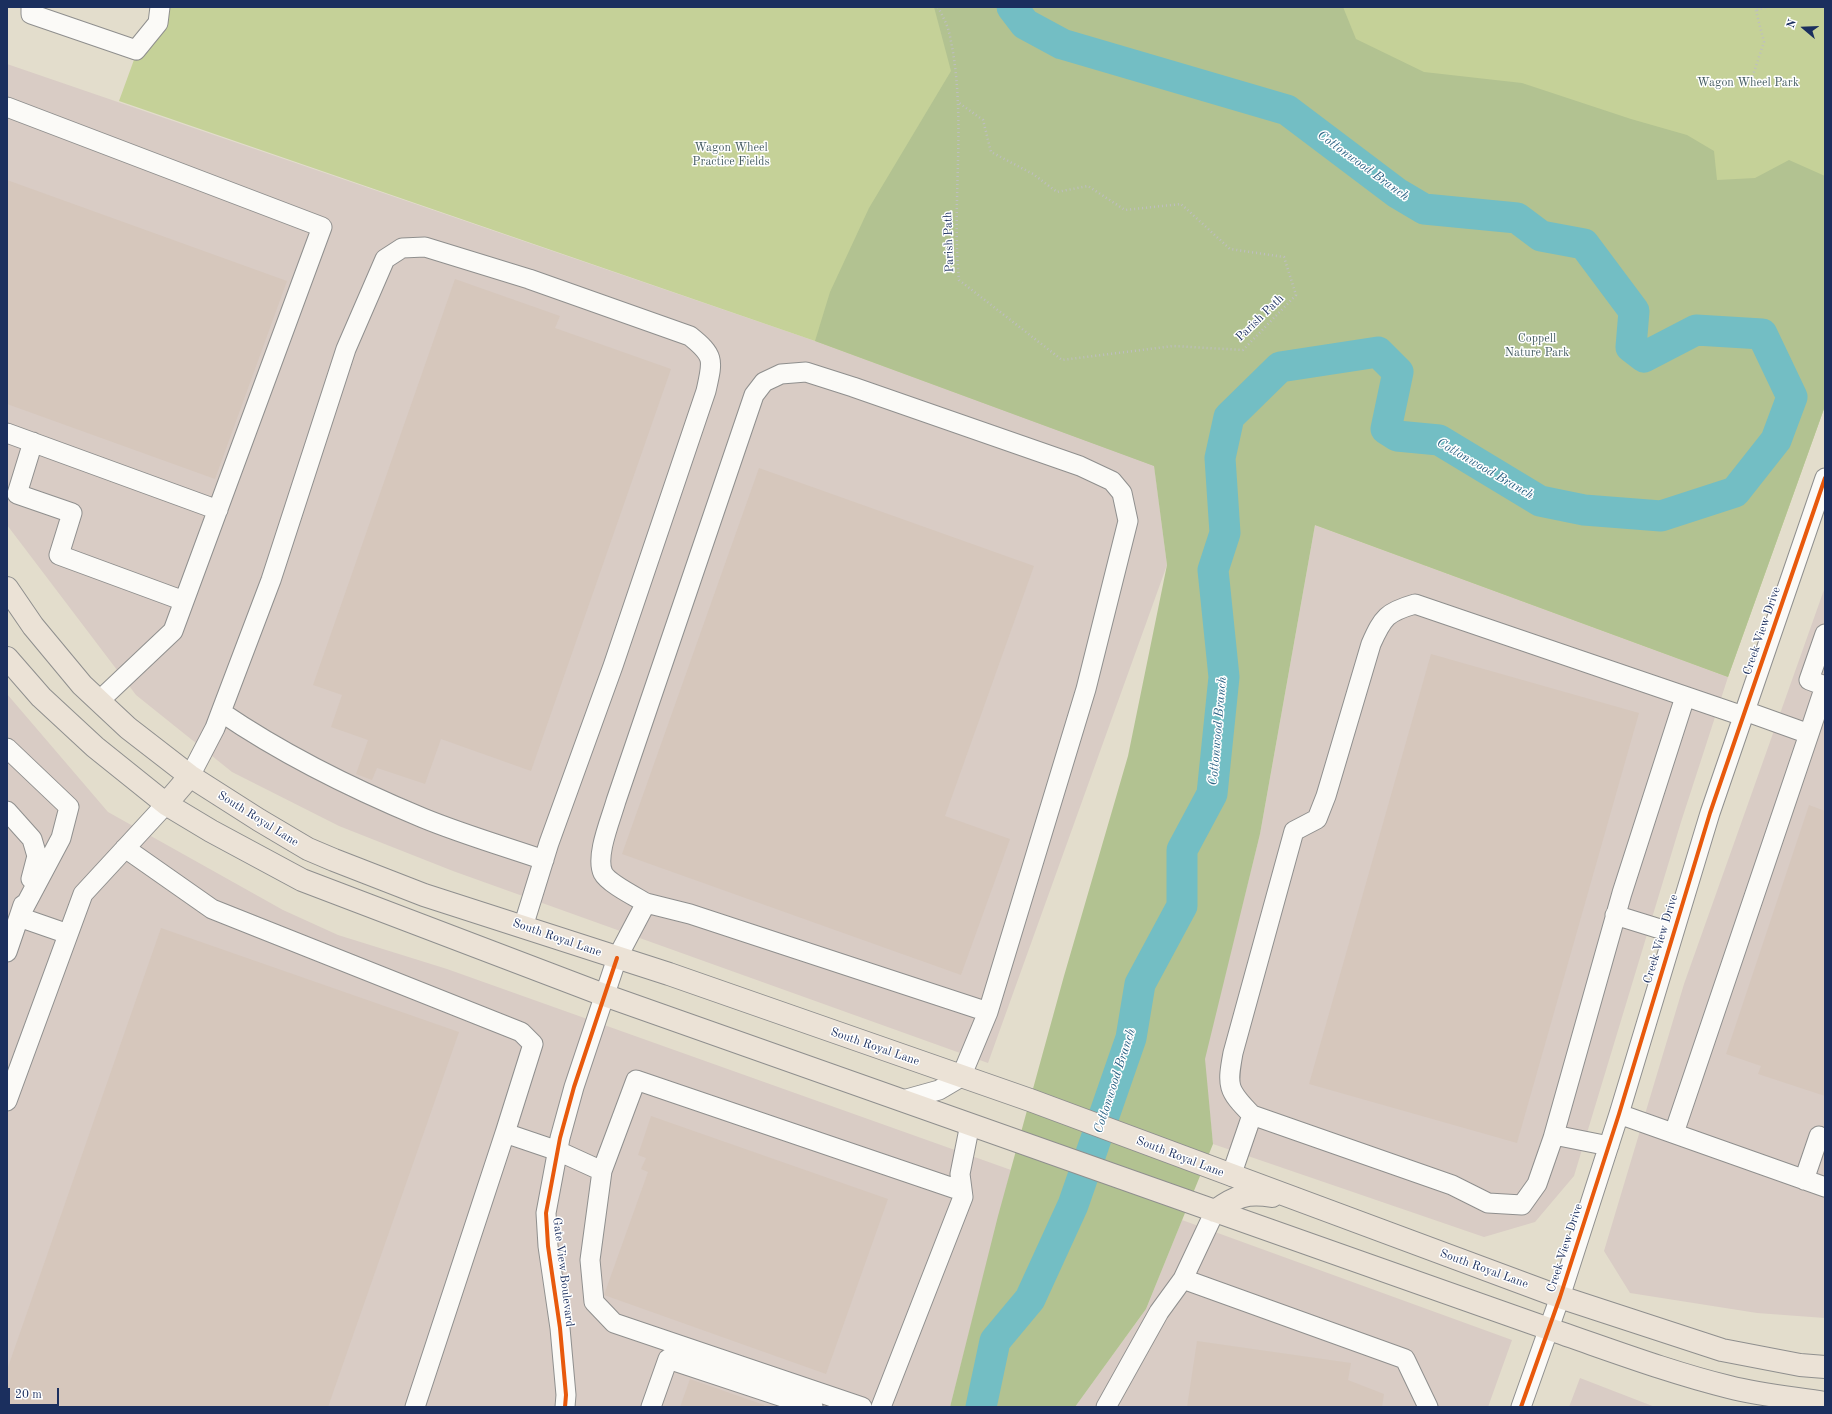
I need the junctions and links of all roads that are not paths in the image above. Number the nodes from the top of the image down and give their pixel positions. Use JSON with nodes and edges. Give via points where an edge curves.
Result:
{"nodes":[{"id":1,"x":31,"y":7,"type":"edge"},
{"id":2,"x":160,"y":7,"type":"edge"},
{"id":3,"x":7,"y":107,"type":"edge"},
{"id":4,"x":7,"y":433,"type":"edge"},
{"id":5,"x":33,"y":442,"type":"junction"},
{"id":6,"x":1825,"y":478,"type":"edge"},
{"id":7,"x":218,"y":510,"type":"junction"},
{"id":8,"x":7,"y":588,"type":"edge"},
{"id":9,"x":184,"y":601,"type":"junction"},
{"id":10,"x":1825,"y":634,"type":"edge"},
{"id":11,"x":7,"y":658,"type":"edge"},
{"id":12,"x":1685,"y":697,"type":"junction"},
{"id":13,"x":1823,"y":697,"type":"edge"},
{"id":14,"x":99,"y":701,"type":"junction"},
{"id":15,"x":221,"y":712,"type":"junction"},
{"id":16,"x":1744,"y":713,"type":"junction"},
{"id":17,"x":1809,"y":734,"type":"junction"},
{"id":18,"x":7,"y":748,"type":"edge"},
{"id":19,"x":190,"y":776,"type":"junction"},
{"id":20,"x":166,"y":804,"type":"junction"},
{"id":21,"x":7,"y":811,"type":"edge"},
{"id":22,"x":125,"y":848,"type":"junction"},
{"id":23,"x":544,"y":860,"type":"junction"},
{"id":24,"x":646,"y":903,"type":"junction"},
{"id":25,"x":1615,"y":915,"type":"junction"},
{"id":26,"x":19,"y":917,"type":"junction"},
{"id":27,"x":523,"y":927,"type":"junction"},
{"id":28,"x":1673,"y":933,"type":"junction"},
{"id":29,"x":68,"y":934,"type":"junction"},
{"id":30,"x":7,"y":952,"type":"edge"},
{"id":31,"x":617,"y":958,"type":"junction"},
{"id":32,"x":604,"y":995,"type":"junction"},
{"id":33,"x":988,"y":1012,"type":"junction"},
{"id":34,"x":961,"y":1077,"type":"junction"},
{"id":35,"x":903,"y":1100,"type":"junction"},
{"id":36,"x":7,"y":1101,"type":"edge"},
{"id":37,"x":1619,"y":1114,"type":"junction"},
{"id":38,"x":1252,"y":1115,"type":"junction"},
{"id":39,"x":970,"y":1124,"type":"junction"},
{"id":40,"x":505,"y":1133,"type":"junction"},
{"id":41,"x":1674,"y":1133,"type":"junction"},
{"id":42,"x":1554,"y":1134,"type":"junction"},
{"id":43,"x":1819,"y":1136,"type":"dead end"},
{"id":44,"x":1609,"y":1146,"type":"junction"},
{"id":45,"x":558,"y":1151,"type":"junction"},
{"id":46,"x":602,"y":1171,"type":"junction"},
{"id":47,"x":1231,"y":1176,"type":"junction"},
{"id":48,"x":1804,"y":1180,"type":"junction"},
{"id":49,"x":1825,"y":1187,"type":"edge"},
{"id":50,"x":962,"y":1191,"type":"junction"},
{"id":51,"x":1297,"y":1200,"type":"junction"},
{"id":52,"x":1215,"y":1211,"type":"junction"},
{"id":53,"x":1184,"y":1279,"type":"junction"},
{"id":54,"x":1560,"y":1297,"type":"junction"},
{"id":55,"x":1549,"y":1329,"type":"junction"},
{"id":56,"x":1825,"y":1368,"type":"edge"},
{"id":57,"x":1825,"y":1403,"type":"edge"},
{"id":58,"x":415,"y":1407,"type":"edge"},
{"id":59,"x":565,"y":1407,"type":"edge"},
{"id":60,"x":650,"y":1407,"type":"edge"},
{"id":61,"x":813,"y":1407,"type":"edge"},
{"id":62,"x":862,"y":1407,"type":"edge"},
{"id":63,"x":881,"y":1407,"type":"edge"},
{"id":64,"x":1106,"y":1407,"type":"edge"},
{"id":65,"x":1428,"y":1407,"type":"edge"},
{"id":66,"x":1521,"y":1407,"type":"edge"}],
"edges":[{"from":1,"to":2,"type":"street","via":[[31,14],[136,50],[158,23]]},
{"from":3,"to":7,"type":"street","via":[[322,227]]},
{"from":4,"to":5,"type":"street"},
{"from":5,"to":7,"type":"street"},
{"from":5,"to":9,"type":"street","via":[[17,494],[72,513],[59,554]]},
{"from":6,"to":16,"type":"street","name":"Creek View Drive"},
{"from":7,"to":9,"type":"street"},
{"from":8,"to":14,"type":"main road","name":"South Royal Lane","via":[[33,626],[82,685]]},
{"from":9,"to":14,"type":"street","via":[[173,631]]},
{"from":10,"to":13,"type":"street","via":[[1809,680],[1824,686]]},
{"from":11,"to":20,"type":"main road","via":[[41,697],[95,746]]},
{"from":12,"to":16,"type":"street"},
{"from":12,"to":25,"type":"street"},
{"from":12,"to":38,"type":"street","via":[[1415,604],[1396,610],[1380,623],[1371,644],[1317,819],[1294,831],[1233,1053],[1228,1078],[1235,1098]]},
{"from":13,"to":17,"type":"street"},
{"from":14,"to":19,"type":"main road","name":"South Royal Lane","via":[[128,728]]},
{"from":15,"to":19,"type":"street"},
{"from":15,"to":23,"type":"street","via":[[327,775],[424,818]]},
{"from":15,"to":23,"type":"street","via":[[271,580],[346,348],[385,259],[402,248],[425,247],[529,279],[690,336],[706,349],[712,366],[706,391]]},
{"from":16,"to":17,"type":"street"},
{"from":16,"to":28,"type":"street","name":"Creek View Drive"},
{"from":17,"to":41,"type":"street"},
{"from":18,"to":26,"type":"street","via":[[69,807],[61,838]]},
{"from":19,"to":20,"type":"main road"},
{"from":19,"to":27,"type":"main road","name":"South Royal Lane","via":[[308,849],[424,895]]},
{"from":20,"to":22,"type":"street"},
{"from":20,"to":32,"type":"main road","via":[[302,880]]},
{"from":21,"to":26,"type":"street","via":[[32,839],[37,856]]},
{"from":22,"to":29,"type":"street","via":[[83,894]]},
{"from":22,"to":40,"type":"street","via":[[212,909],[521,1032],[533,1044]]},
{"from":23,"to":27,"type":"street"},
{"from":24,"to":31,"type":"street","name":"Gate View Boulevard"},
{"from":24,"to":33,"type":"street","via":[[690,914]]},
{"from":24,"to":33,"type":"street","via":[[618,886],[603,873],[600,857],[616,801],[754,395],[764,382],[781,374],[806,372],[1080,466],[1112,482],[1122,493],[1128,521],[1086,689]]},
{"from":25,"to":28,"type":"street"},
{"from":25,"to":42,"type":"street"},
{"from":26,"to":29,"type":"street"},
{"from":26,"to":30,"type":"street"},
{"from":27,"to":31,"type":"main road","name":"South Royal Lane"},
{"from":28,"to":37,"type":"street","name":"Creek View Drive"},
{"from":29,"to":36,"type":"street"},
{"from":31,"to":32,"type":"street","name":"Gate View Boulevard"},
{"from":31,"to":34,"type":"main road","name":"South Royal Lane"},
{"from":32,"to":35,"type":"main road"},
{"from":32,"to":45,"type":"street","name":"Gate View Boulevard","via":[[574,1087]]},
{"from":33,"to":34,"type":"street"},
{"from":34,"to":35,"type":"street","via":[[939,1090]]},
{"from":34,"to":47,"type":"main road","name":"South Royal Lane","via":[[1030,1100]]},
{"from":35,"to":39,"type":"main road"},
{"from":37,"to":41,"type":"street"},
{"from":37,"to":44,"type":"street","name":"Creek View Drive"},
{"from":38,"to":42,"type":"street","via":[[1452,1185],[1488,1203],[1522,1205],[1537,1184]]},
{"from":38,"to":47,"type":"street"},
{"from":39,"to":50,"type":"street","via":[[960,1174]]},
{"from":39,"to":52,"type":"main road"},
{"from":40,"to":45,"type":"street"},
{"from":40,"to":58,"type":"street"},
{"from":41,"to":48,"type":"street"},
{"from":42,"to":44,"type":"street"},
{"from":43,"to":48,"type":"street"},
{"from":44,"to":54,"type":"street","name":"Creek View Drive"},
{"from":45,"to":46,"type":"street"},
{"from":45,"to":59,"type":"street","name":"Gate View Boulevard","via":[[546,1213],[548,1246],[560,1328]]},
{"from":46,"to":50,"type":"street","via":[[636,1080]]},
{"from":46,"to":62,"type":"street","via":[[590,1260],[594,1302],[614,1323]]},
{"from":47,"to":51,"type":"main road","name":"South Royal Lane"},
{"from":48,"to":49,"type":"street"},
{"from":50,"to":63,"type":"street","via":[[963,1198]]},
{"from":51,"to":52,"type":"main road","via":[[1254,1194],[1232,1198]]},
{"from":51,"to":54,"type":"main road","name":"South Royal Lane"},
{"from":52,"to":53,"type":"street"},
{"from":52,"to":55,"type":"main road"},
{"from":53,"to":64,"type":"street","via":[[1159,1312]]},
{"from":53,"to":65,"type":"street","via":[[1405,1359]]},
{"from":54,"to":55,"type":"street","name":"Creek View Drive"},
{"from":54,"to":56,"type":"main road","name":"South Royal Lane","via":[[1722,1350]]},
{"from":55,"to":57,"type":"main road","via":[[1699,1379],[1757,1393]]},
{"from":55,"to":66,"type":"street","name":"Creek View Drive"},
{"from":60,"to":61,"type":"street","via":[[668,1359]]}]}
